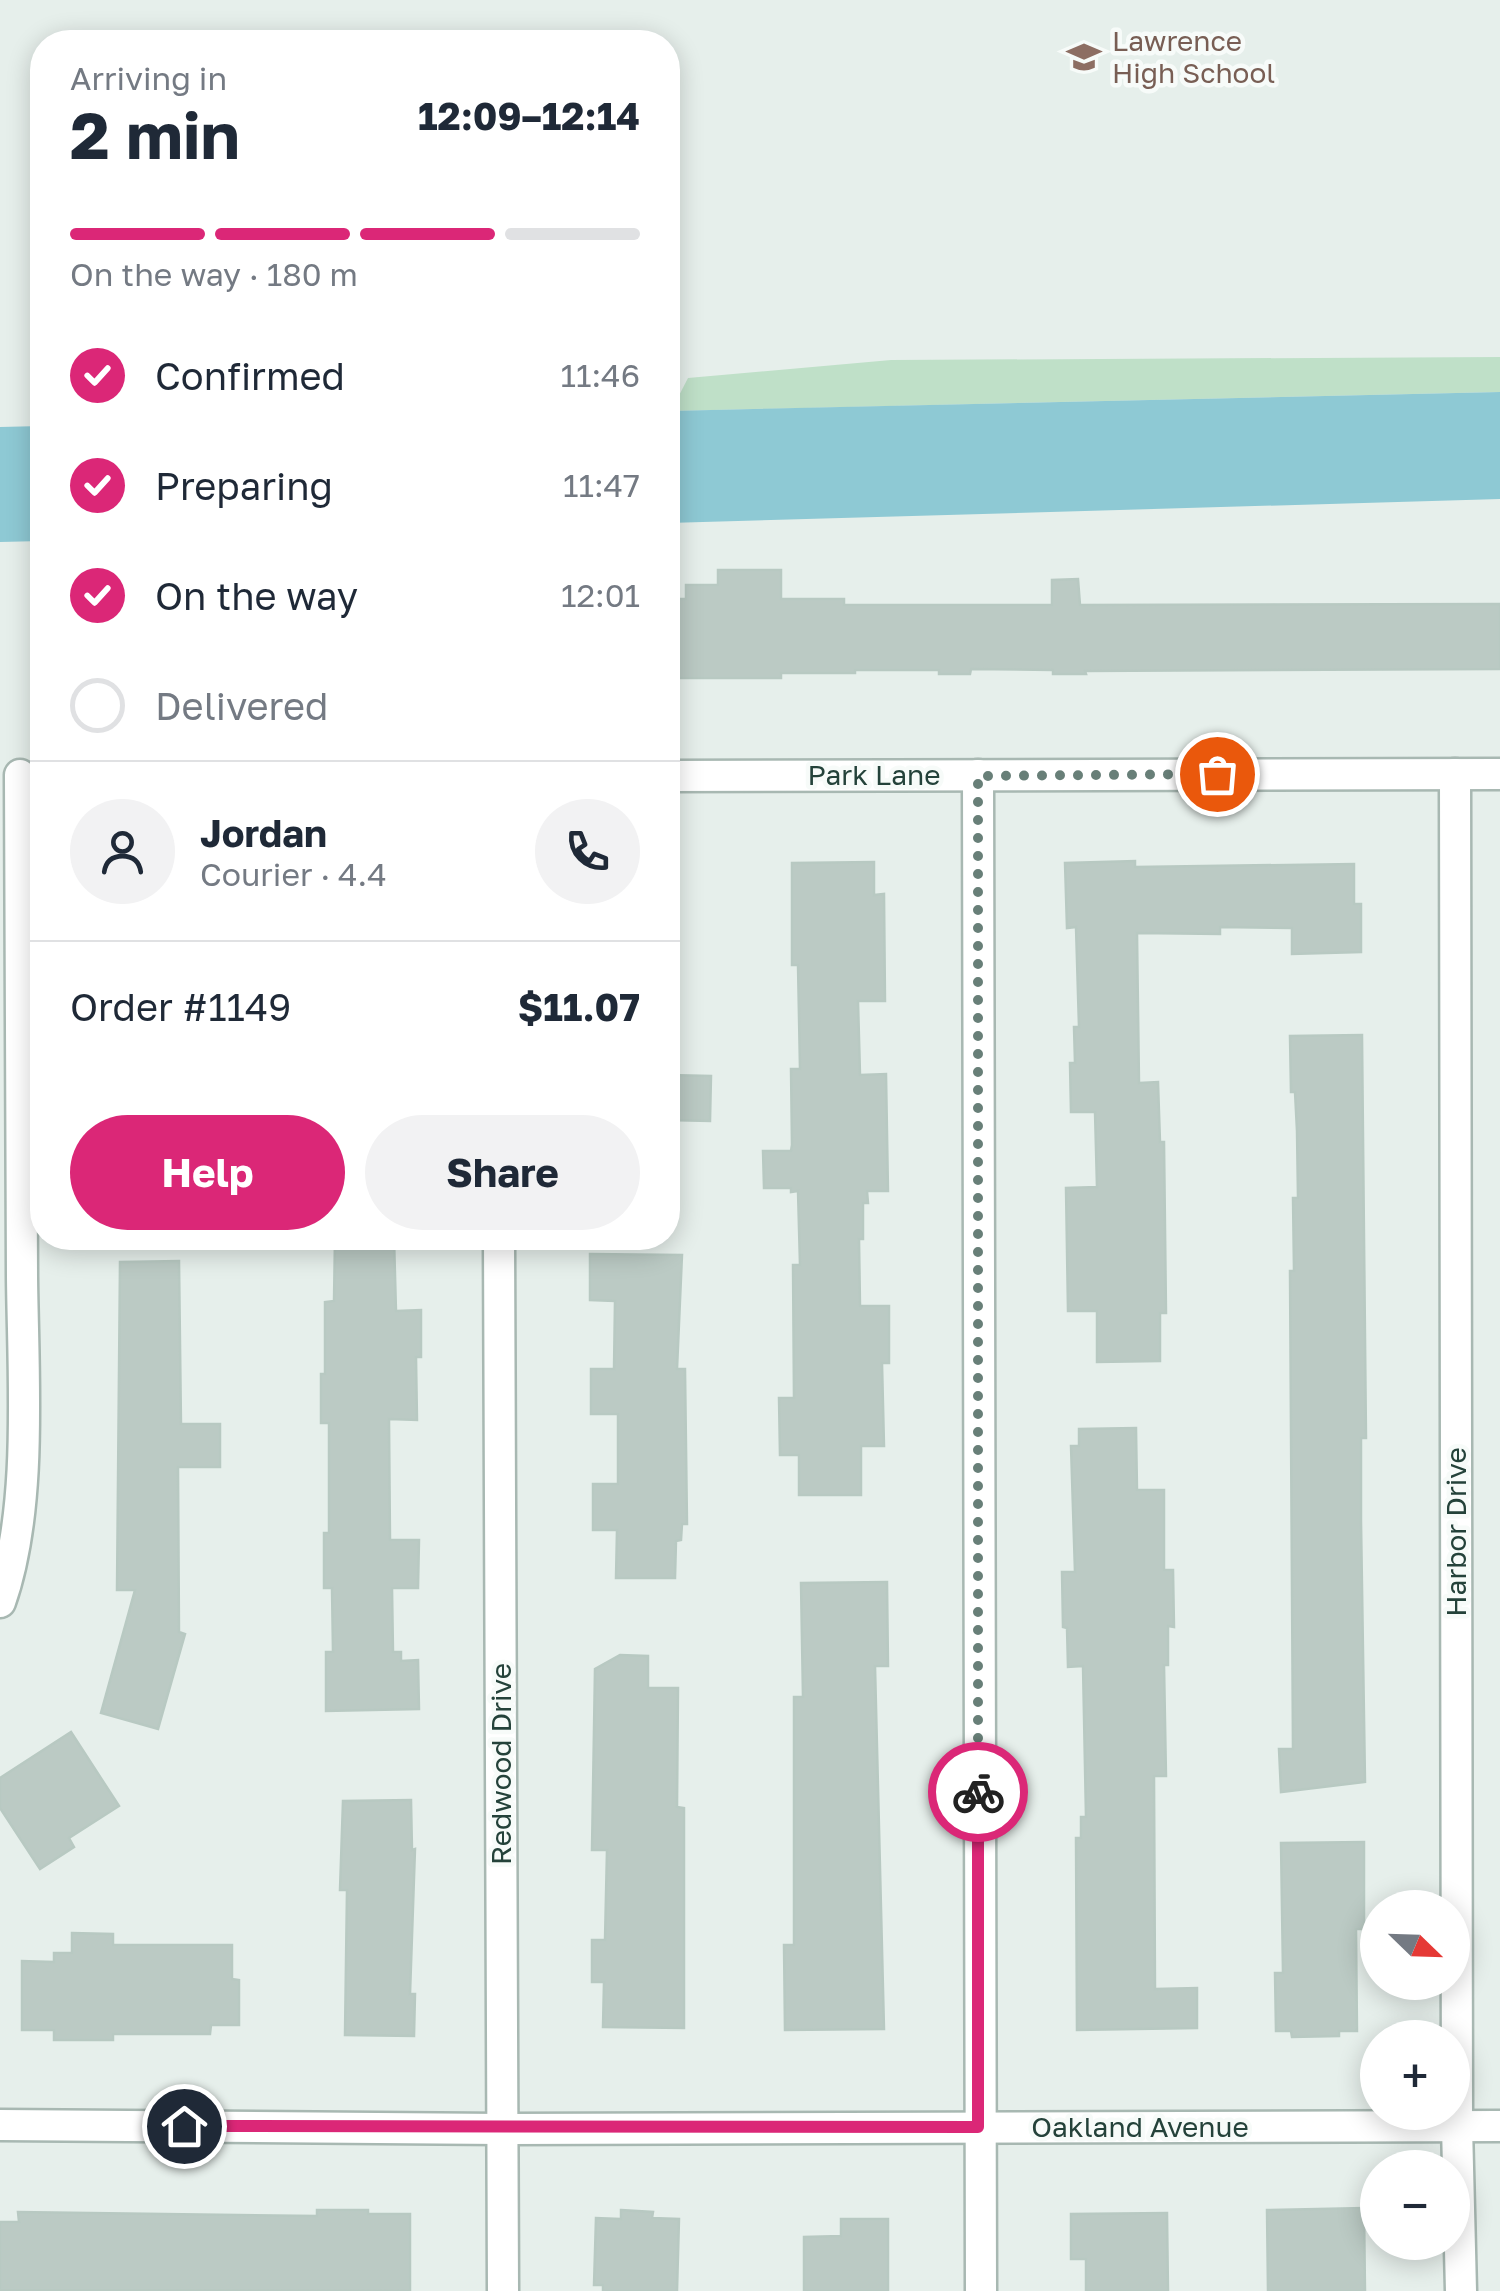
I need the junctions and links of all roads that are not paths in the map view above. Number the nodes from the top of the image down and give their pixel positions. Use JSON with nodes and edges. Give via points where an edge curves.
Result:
{"nodes":[{"id":1,"x":21,"y":774,"type":"edge"},
{"id":2,"x":1455,"y":774,"type":"junction"},
{"id":3,"x":1500,"y":774,"type":"edge"},
{"id":4,"x":680,"y":776,"type":"edge"},
{"id":5,"x":978,"y":776,"type":"junction"},
{"id":6,"x":499,"y":1250,"type":"edge"},
{"id":7,"x":0,"y":1602,"type":"edge"},
{"id":8,"x":1457,"y":2020,"type":"edge"},
{"id":9,"x":0,"y":2125,"type":"edge"},
{"id":10,"x":1360,"y":2126,"type":"edge"},
{"id":11,"x":1470,"y":2126,"type":"edge"},
{"id":12,"x":1500,"y":2126,"type":"edge"},
{"id":13,"x":978,"y":2127,"type":"junction"},
{"id":14,"x":501,"y":2129,"type":"junction"},
{"id":15,"x":1457,"y":2130,"type":"edge"},
{"id":16,"x":503,"y":2291,"type":"edge"},
{"id":17,"x":981,"y":2291,"type":"edge"},
{"id":18,"x":1461,"y":2291,"type":"edge"}],
"edges":[{"from":1,"to":7,"type":"street","via":[[23,1406],[18,1529]]},
{"from":2,"to":3,"type":"street","name":"Park Lane"},
{"from":2,"to":5,"type":"street","name":"Park Lane"},
{"from":2,"to":8,"type":"street","name":"Harbor Drive"},
{"from":4,"to":5,"type":"street","name":"Park Lane"},
{"from":5,"to":13,"type":"street"},
{"from":6,"to":14,"type":"street","name":"Redwood Drive"},
{"from":9,"to":14,"type":"street","name":"Oakland Avenue"},
{"from":10,"to":13,"type":"street","name":"Oakland Avenue"},
{"from":11,"to":12,"type":"street","name":"Oakland Avenue"},
{"from":13,"to":14,"type":"street","name":"Oakland Avenue"},
{"from":13,"to":17,"type":"street"},
{"from":14,"to":16,"type":"street","name":"Redwood Drive"},
{"from":15,"to":18,"type":"street","name":"Harbor Drive"}]}
